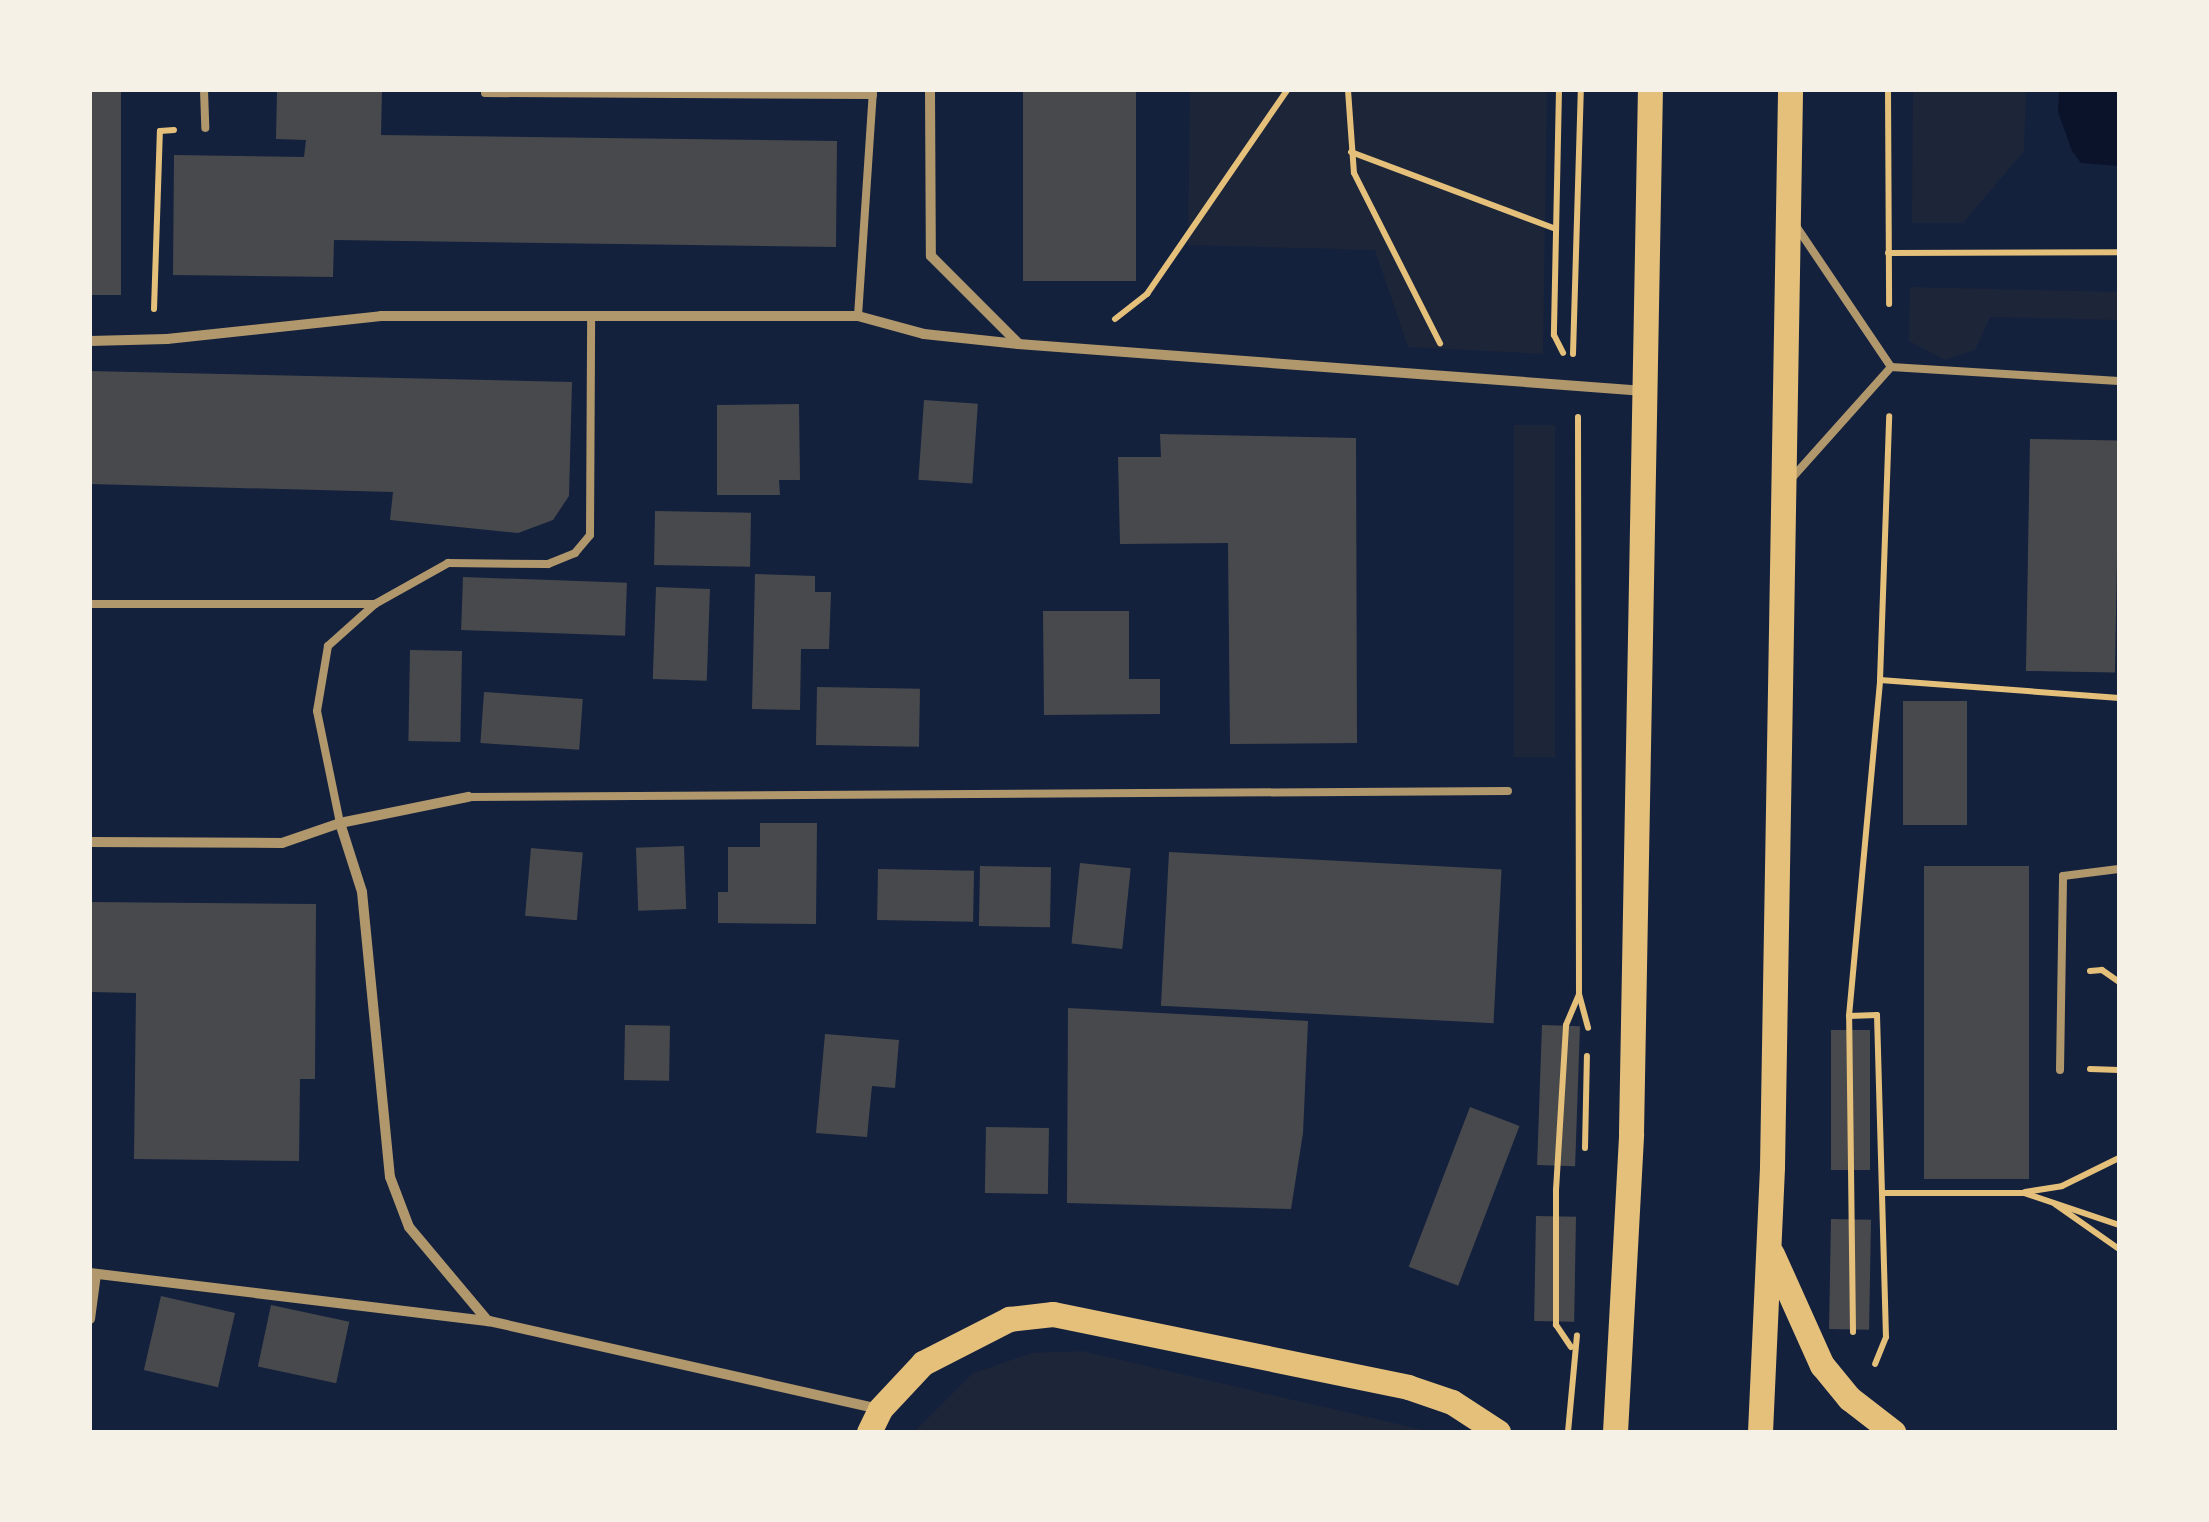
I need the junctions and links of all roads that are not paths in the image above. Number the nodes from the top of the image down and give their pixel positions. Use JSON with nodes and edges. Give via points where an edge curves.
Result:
{"nodes":[{"id":1,"x":204,"y":90,"type":"edge"},
{"id":2,"x":930,"y":90,"type":"edge"},
{"id":3,"x":1650,"y":90,"type":"edge"},
{"id":4,"x":1790,"y":90,"type":"edge"},
{"id":5,"x":873,"y":92,"type":"edge"},
{"id":6,"x":485,"y":94,"type":"dead end"},
{"id":7,"x":205,"y":128,"type":"road end"},
{"id":8,"x":1787,"y":212,"type":"junction"},
{"id":9,"x":591,"y":316,"type":"junction"},
{"id":10,"x":858,"y":316,"type":"junction"},
{"id":11,"x":90,"y":341,"type":"edge"},
{"id":12,"x":1018,"y":344,"type":"junction"},
{"id":13,"x":1891,"y":367,"type":"junction"},
{"id":14,"x":2119,"y":381,"type":"edge"},
{"id":15,"x":1645,"y":391,"type":"junction"},
{"id":16,"x":1781,"y":491,"type":"junction"},
{"id":17,"x":90,"y":604,"type":"edge"},
{"id":18,"x":375,"y":604,"type":"junction"},
{"id":19,"x":1508,"y":791,"type":"dead end"},
{"id":20,"x":468,"y":798,"type":"joint"},
{"id":21,"x":340,"y":823,"type":"junction"},
{"id":22,"x":90,"y":842,"type":"edge"},
{"id":23,"x":2119,"y":869,"type":"edge"},
{"id":24,"x":2060,"y":1070,"type":"dead end"},
{"id":25,"x":1769,"y":1247,"type":"junction"},
{"id":26,"x":93,"y":1274,"type":"edge"},
{"id":27,"x":90,"y":1319,"type":"edge"},
{"id":28,"x":489,"y":1321,"type":"junction"},
{"id":29,"x":875,"y":1420,"type":"edge"},
{"id":30,"x":1498,"y":1432,"type":"edge"},
{"id":31,"x":1615,"y":1432,"type":"edge"},
{"id":32,"x":1760,"y":1432,"type":"edge"},
{"id":33,"x":1893,"y":1432,"type":"edge"}],
"edges":[{"from":1,"to":7,"type":"lane"},
{"from":2,"to":12,"type":"street","via":[[930,256]]},
{"from":3,"to":15,"type":"main road"},
{"from":4,"to":8,"type":"main road"},
{"from":5,"to":6,"type":"lane"},
{"from":5,"to":10,"type":"lane"},
{"from":8,"to":13,"type":"lane"},
{"from":8,"to":16,"type":"main road"},
{"from":9,"to":10,"type":"street"},
{"from":9,"to":11,"type":"street","via":[[382,316]]},
{"from":9,"to":18,"type":"lane","via":[[590,535],[575,553],[548,564],[448,562]]},
{"from":10,"to":12,"type":"street","via":[[924,334]]},
{"from":12,"to":15,"type":"street","via":[[1575,379]]},
{"from":13,"to":14,"type":"lane"},
{"from":13,"to":16,"type":"lane"},
{"from":15,"to":31,"type":"main road","via":[[1631,1133]]},
{"from":16,"to":25,"type":"main road"},
{"from":17,"to":18,"type":"lane"},
{"from":18,"to":21,"type":"lane","via":[[328,646],[317,711]]},
{"from":19,"to":20,"type":"lane"},
{"from":20,"to":21,"type":"street"},
{"from":21,"to":22,"type":"street","via":[[282,844]]},
{"from":21,"to":28,"type":"street","via":[[362,892],[390,1177],[409,1227]]},
{"from":23,"to":24,"type":"lane","via":[[2063,876]]},
{"from":25,"to":32,"type":"main road"},
{"from":25,"to":33,"type":"main road","via":[[1822,1365],[1849,1398]]},
{"from":26,"to":27,"type":"street"},
{"from":26,"to":28,"type":"street"},
{"from":28,"to":29,"type":"street"},
{"from":29,"to":30,"type":"main road","via":[[923,1362],[1009,1319],[1053,1314],[1408,1386],[1452,1402]]}]}
